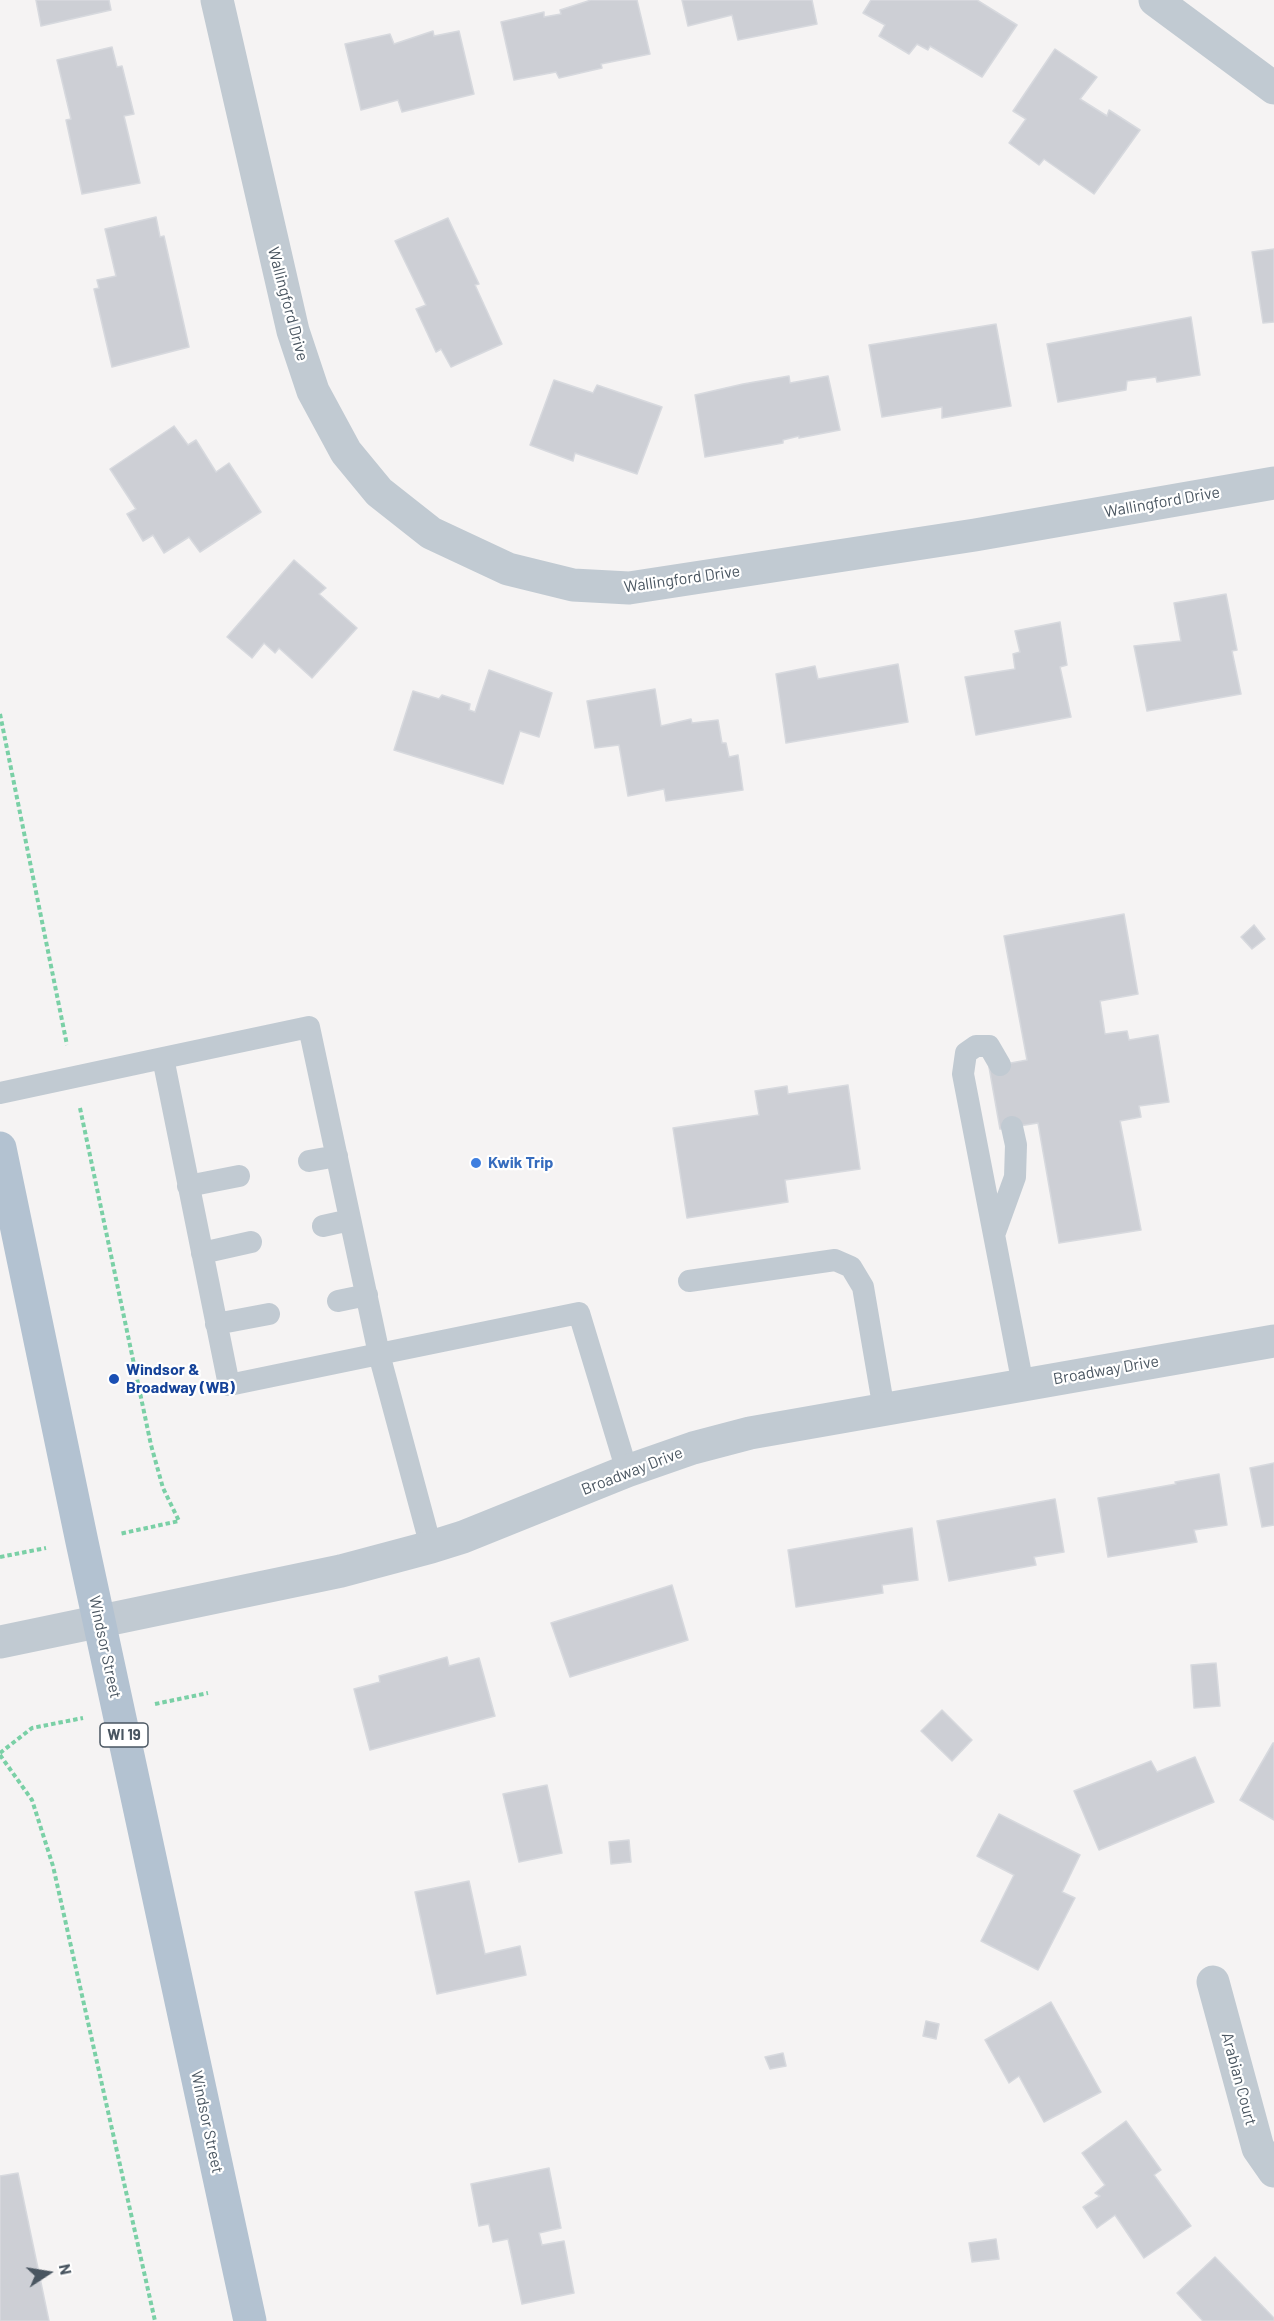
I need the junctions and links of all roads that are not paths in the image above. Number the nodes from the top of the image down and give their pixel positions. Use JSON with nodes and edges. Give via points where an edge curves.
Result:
{"nodes":[{"id":1,"x":217,"y":0,"type":"edge"},
{"id":2,"x":1155,"y":0,"type":"edge"},
{"id":3,"x":1274,"y":88,"type":"edge"},
{"id":4,"x":1274,"y":483,"type":"edge"},
{"id":5,"x":163,"y":1058,"type":"junction"},
{"id":6,"x":1000,"y":1065,"type":"dead end"},
{"id":7,"x":0,"y":1093,"type":"edge"},
{"id":8,"x":1012,"y":1127,"type":"dead end"},
{"id":9,"x":0,"y":1148,"type":"edge"},
{"id":10,"x":337,"y":1156,"type":"junction"},
{"id":11,"x":309,"y":1161,"type":"dead end"},
{"id":12,"x":239,"y":1176,"type":"dead end"},
{"id":13,"x":188,"y":1186,"type":"junction"},
{"id":14,"x":350,"y":1220,"type":"junction"},
{"id":15,"x":322,"y":1226,"type":"dead end"},
{"id":16,"x":993,"y":1236,"type":"junction"},
{"id":17,"x":251,"y":1242,"type":"dead end"},
{"id":18,"x":202,"y":1252,"type":"junction"},
{"id":19,"x":689,"y":1281,"type":"dead end"},
{"id":20,"x":367,"y":1295,"type":"junction"},
{"id":21,"x":338,"y":1301,"type":"dead end"},
{"id":22,"x":269,"y":1314,"type":"dead end"},
{"id":23,"x":216,"y":1324,"type":"junction"},
{"id":24,"x":1274,"y":1341,"type":"edge"},
{"id":25,"x":379,"y":1354,"type":"junction"},
{"id":26,"x":1023,"y":1385,"type":"junction"},
{"id":27,"x":884,"y":1410,"type":"junction"},
{"id":28,"x":627,"y":1471,"type":"junction"},
{"id":29,"x":430,"y":1547,"type":"junction"},
{"id":30,"x":100,"y":1622,"type":"junction"},
{"id":31,"x":0,"y":1642,"type":"edge"},
{"id":32,"x":1213,"y":1982,"type":"dead end"},
{"id":33,"x":1274,"y":2171,"type":"edge"},
{"id":34,"x":250,"y":2321,"type":"edge"}],
"edges":[{"from":1,"to":4,"type":"street","name":"Wallingford Drive","via":[[293,331],[313,391],[346,453],[380,492],[431,533],[508,569],[573,585],[629,588],[975,535]]},
{"from":2,"to":3,"type":"street"},
{"from":5,"to":7,"type":"lane"},
{"from":5,"to":10,"type":"lane","via":[[309,1027]]},
{"from":5,"to":13,"type":"lane"},
{"from":6,"to":16,"type":"lane","via":[[989,1047],[976,1046],[966,1053],[963,1074]]},
{"from":8,"to":16,"type":"lane","via":[[1015,1177]]},
{"from":9,"to":30,"type":"main road","name":"Windsor Street","number":"WI 19"},
{"from":10,"to":11,"type":"lane"},
{"from":10,"to":14,"type":"lane"},
{"from":12,"to":13,"type":"lane"},
{"from":13,"to":18,"type":"lane"},
{"from":14,"to":15,"type":"lane"},
{"from":14,"to":20,"type":"lane"},
{"from":16,"to":26,"type":"lane"},
{"from":17,"to":18,"type":"lane"},
{"from":18,"to":23,"type":"lane"},
{"from":19,"to":27,"type":"lane","via":[[835,1260],[851,1267],[863,1287]]},
{"from":20,"to":21,"type":"lane"},
{"from":20,"to":25,"type":"lane"},
{"from":22,"to":23,"type":"lane"},
{"from":23,"to":25,"type":"lane","via":[[228,1384]]},
{"from":24,"to":26,"type":"street","name":"Broadway Drive"},
{"from":25,"to":28,"type":"lane","via":[[579,1313]]},
{"from":25,"to":29,"type":"lane"},
{"from":26,"to":27,"type":"street","name":"Broadway Drive"},
{"from":27,"to":28,"type":"street","name":"Broadway Drive","via":[[750,1433]]},
{"from":28,"to":29,"type":"street","name":"Broadway Drive"},
{"from":29,"to":30,"type":"street","name":"Broadway Drive","via":[[341,1571]]},
{"from":30,"to":31,"type":"street","name":"Broadway Drive"},
{"from":30,"to":34,"type":"main road","name":"Windsor Street","number":"WI 19"},
{"from":32,"to":33,"type":"street","name":"Arabian Court","via":[[1258,2148]]}]}
